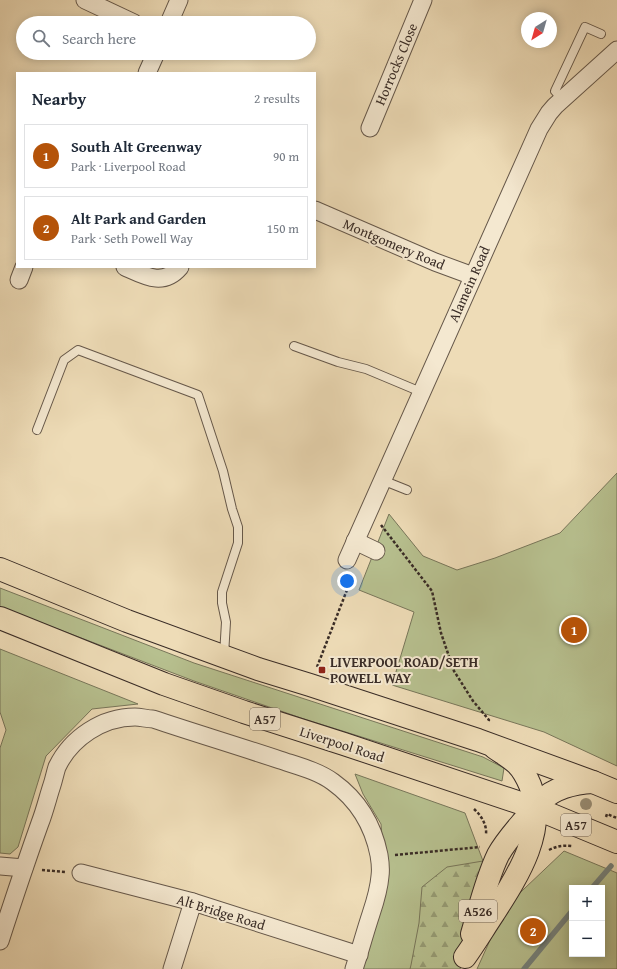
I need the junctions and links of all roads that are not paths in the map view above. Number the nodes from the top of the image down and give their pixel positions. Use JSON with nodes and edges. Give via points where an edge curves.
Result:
{"nodes":[{"id":1,"x":86,"y":0,"type":"edge"},
{"id":2,"x":180,"y":0,"type":"edge"},
{"id":3,"x":423,"y":0,"type":"edge"},
{"id":4,"x":119,"y":16,"type":"edge"},
{"id":5,"x":172,"y":16,"type":"edge"},
{"id":6,"x":601,"y":34,"type":"dead end"},
{"id":7,"x":617,"y":50,"type":"edge"},
{"id":8,"x":153,"y":60,"type":"edge"},
{"id":9,"x":147,"y":72,"type":"edge"},
{"id":10,"x":562,"y":99,"type":"junction"},
{"id":11,"x":370,"y":128,"type":"dead end"},
{"id":12,"x":316,"y":210,"type":"edge"},
{"id":13,"x":127,"y":268,"type":"edge"},
{"id":14,"x":179,"y":268,"type":"edge"},
{"id":15,"x":473,"y":276,"type":"junction"},
{"id":16,"x":294,"y":346,"type":"dead end"},
{"id":17,"x":421,"y":392,"type":"junction"},
{"id":18,"x":37,"y":430,"type":"dead end"},
{"id":19,"x":382,"y":480,"type":"junction"},
{"id":20,"x":407,"y":490,"type":"dead end"},
{"id":21,"x":355,"y":541,"type":"junction"},
{"id":22,"x":376,"y":551,"type":"dead end"},
{"id":23,"x":347,"y":560,"type":"road end"},
{"id":24,"x":0,"y":569,"type":"edge"},
{"id":25,"x":0,"y":618,"type":"edge"},
{"id":26,"x":224,"y":656,"type":"junction"},
{"id":27,"x":483,"y":742,"type":"junction"},
{"id":28,"x":593,"y":782,"type":"junction"},
{"id":29,"x":617,"y":792,"type":"edge"},
{"id":30,"x":535,"y":808,"type":"junction"},
{"id":31,"x":617,"y":842,"type":"edge"},
{"id":32,"x":0,"y":866,"type":"edge"},
{"id":33,"x":24,"y":868,"type":"junction"},
{"id":34,"x":81,"y":873,"type":"road end"},
{"id":35,"x":193,"y":902,"type":"junction"},
{"id":36,"x":0,"y":941,"type":"edge"},
{"id":37,"x":356,"y":962,"type":"edge"},
{"id":38,"x":463,"y":963,"type":"edge"},
{"id":39,"x":172,"y":969,"type":"edge"}],
"edges":[{"from":1,"to":4,"type":"street"},
{"from":2,"to":5,"type":"street"},
{"from":3,"to":11,"type":"street","name":"Horrocks Close"},
{"from":6,"to":10,"type":"lane","via":[[585,27],[555,91]]},
{"from":7,"to":10,"type":"street","name":"Alamein Road"},
{"from":8,"to":9,"type":"street"},
{"from":10,"to":15,"type":"street","name":"Alamein Road","via":[[539,129]]},
{"from":12,"to":15,"type":"street","name":"Montgomery Road"},
{"from":13,"to":14,"type":"street","via":[[154,278],[168,276]]},
{"from":15,"to":17,"type":"street","name":"Alamein Road"},
{"from":16,"to":17,"type":"lane","via":[[366,369]]},
{"from":17,"to":19,"type":"street","name":"Alamein Road"},
{"from":18,"to":26,"type":"lane","via":[[64,360],[78,350],[198,395],[238,527],[238,543],[222,592],[226,622]]},
{"from":19,"to":20,"type":"lane"},
{"from":19,"to":21,"type":"street","name":"Alamein Road"},
{"from":21,"to":22,"type":"street"},
{"from":21,"to":23,"type":"street","name":"Alamein Road"},
{"from":24,"to":26,"type":"main road","via":[[127,621]]},
{"from":25,"to":30,"type":"main road","name":"Liverpool Road","number":"A57","via":[[164,684]]},
{"from":26,"to":27,"type":"main road"},
{"from":27,"to":28,"type":"main road"},
{"from":27,"to":30,"type":"main road","via":[[517,764],[526,776]]},
{"from":28,"to":29,"type":"main road"},
{"from":28,"to":30,"type":"main road","via":[[565,786],[543,799]]},
{"from":30,"to":31,"type":"main road","name":"Liverpool Road","number":"A57"},
{"from":30,"to":38,"type":"main road","number":"A526","via":[[534,828],[524,861],[509,890]]},
{"from":32,"to":33,"type":"street"},
{"from":33,"to":36,"type":"street"},
{"from":33,"to":37,"type":"street","via":[[57,768],[66,752],[89,730],[103,723],[134,717],[153,719],[316,773],[332,781],[356,803],[372,830],[380,860],[377,894]]},
{"from":34,"to":35,"type":"street","name":"Alt Bridge Road"},
{"from":35,"to":37,"type":"street","name":"Alt Bridge Road"},
{"from":35,"to":39,"type":"street"}]}
